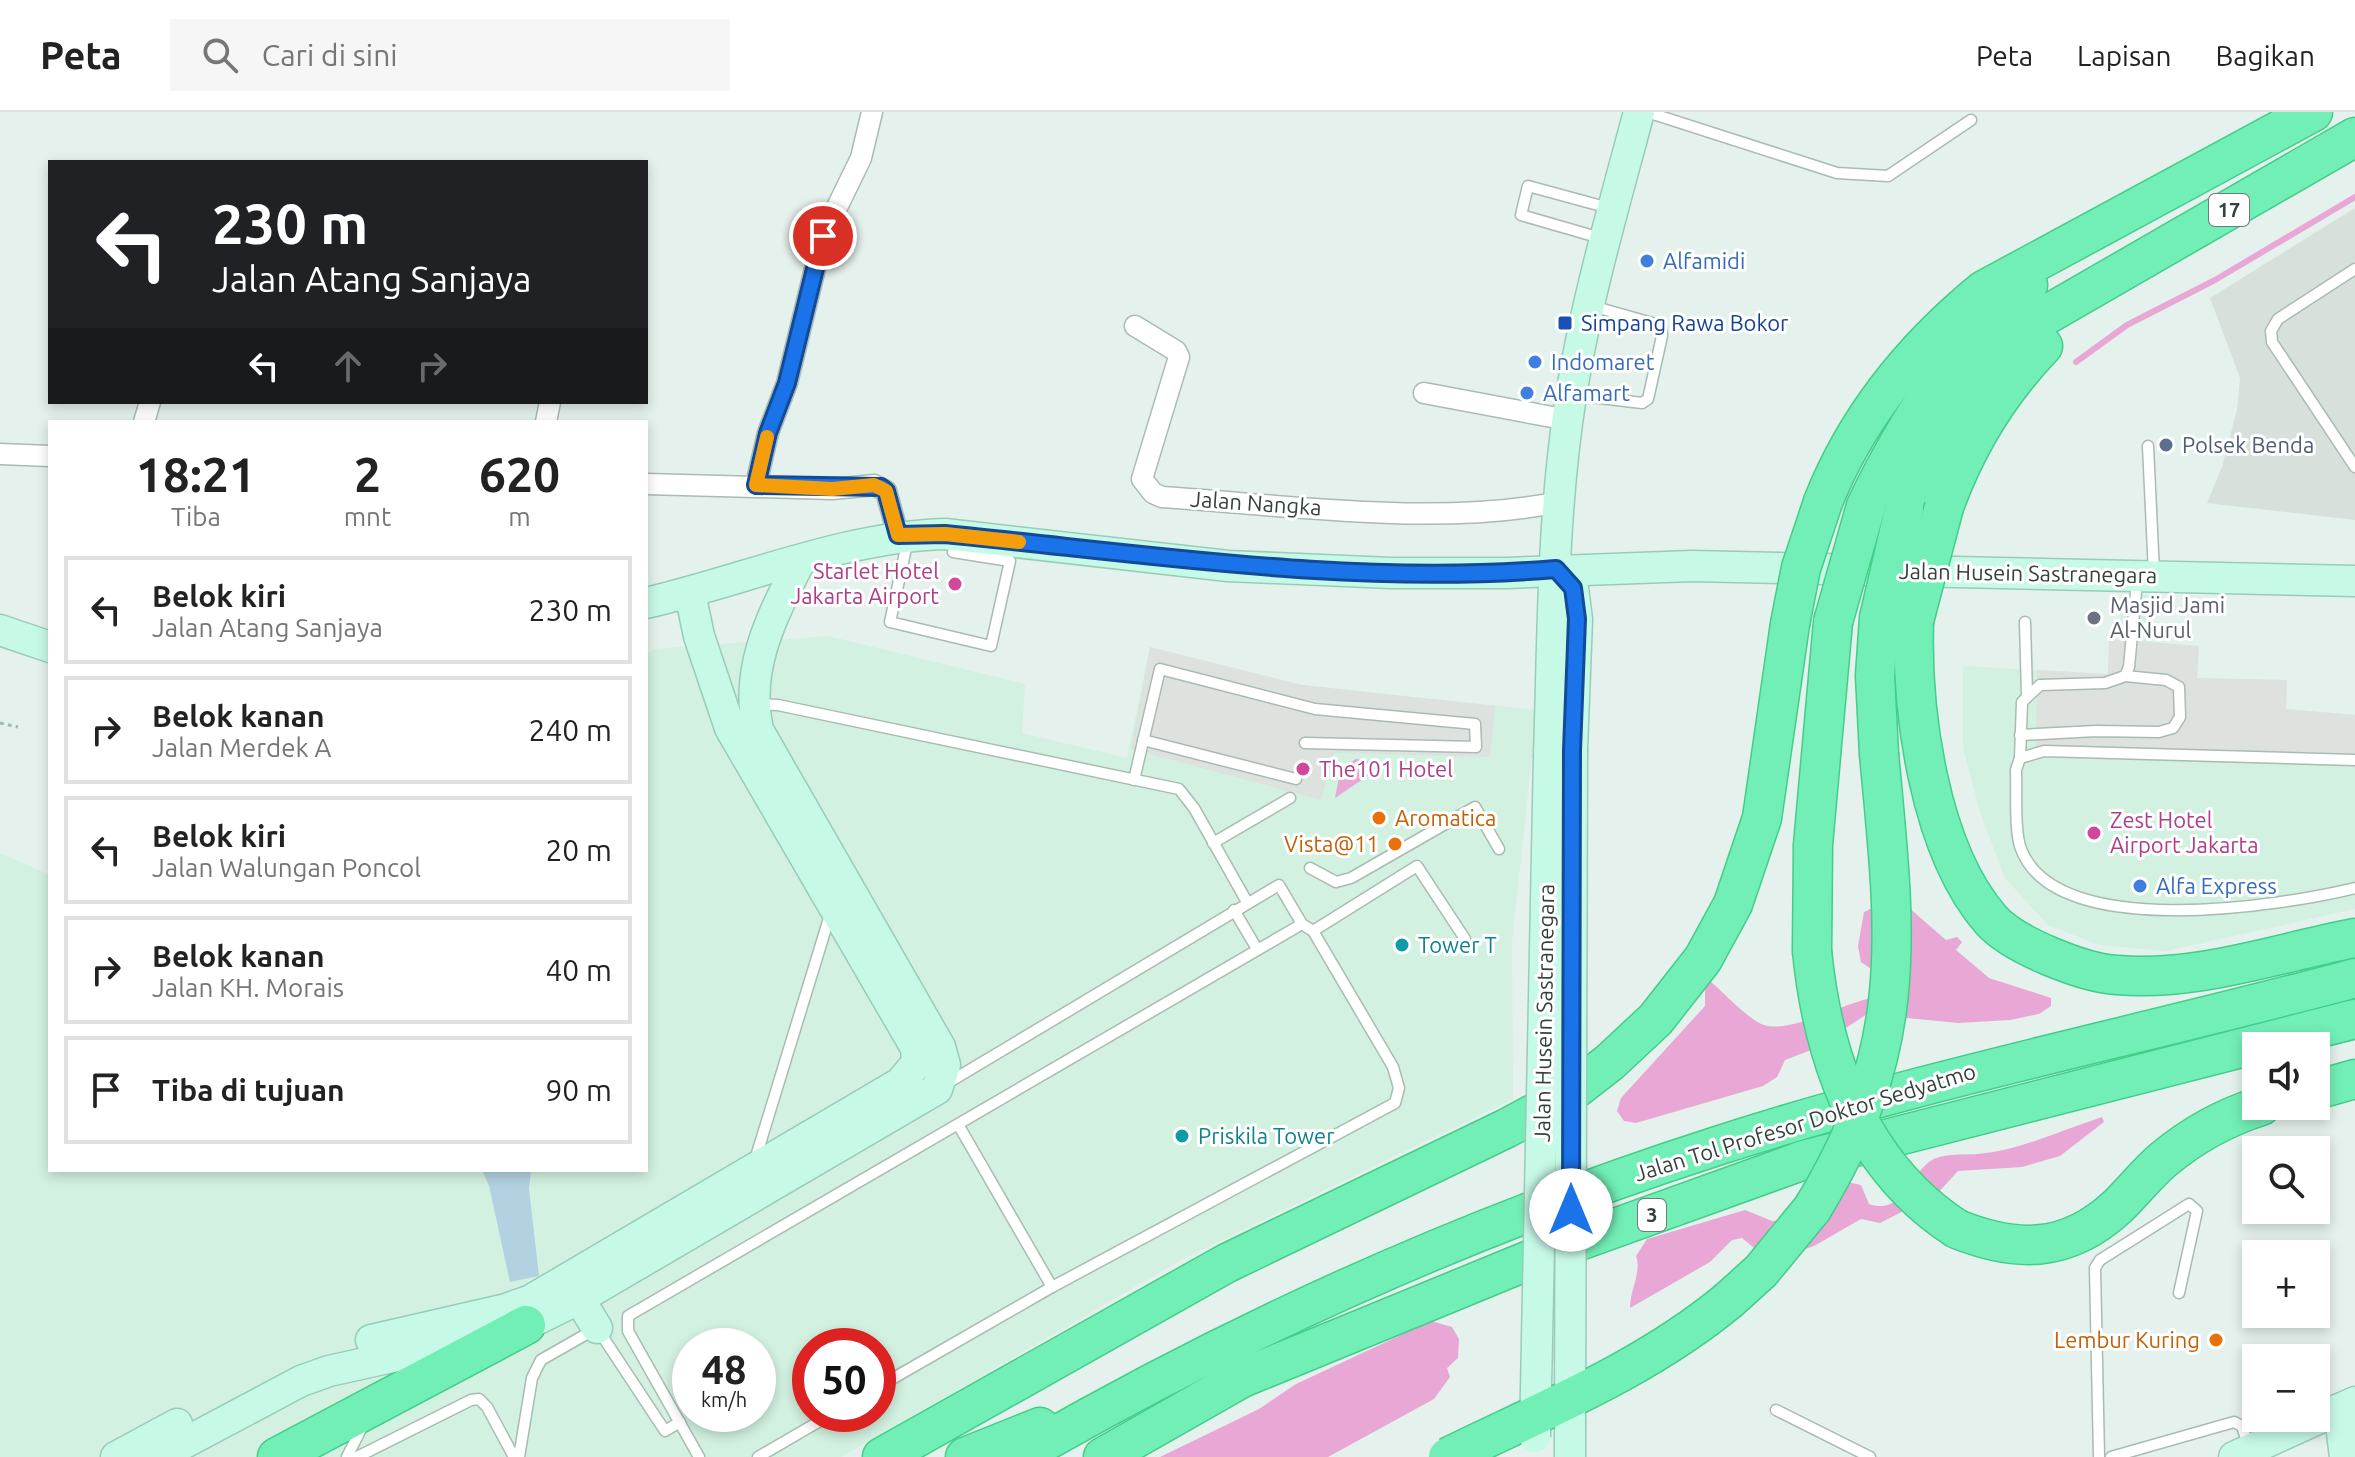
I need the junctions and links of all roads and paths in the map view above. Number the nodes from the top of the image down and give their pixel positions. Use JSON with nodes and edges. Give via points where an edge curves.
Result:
{"nodes":[{"id":1,"x":872,"y":112,"type":"edge"},
{"id":2,"x":1639,"y":112,"type":"edge"},
{"id":3,"x":1647,"y":112,"type":"edge"},
{"id":4,"x":2313,"y":112,"type":"edge"},
{"id":5,"x":1971,"y":120,"type":"dead end"},
{"id":6,"x":2355,"y":137,"type":"edge"},
{"id":7,"x":1613,"y":209,"type":"junction"},
{"id":8,"x":2081,"y":238,"type":"junction"},
{"id":9,"x":1606,"y":239,"type":"junction"},
{"id":10,"x":2355,"y":269,"type":"edge"},
{"id":11,"x":2103,"y":283,"type":"junction"},
{"id":12,"x":1590,"y":306,"type":"junction"},
{"id":13,"x":1135,"y":326,"type":"dead end"},
{"id":14,"x":1424,"y":393,"type":"dead end"},
{"id":15,"x":1570,"y":407,"type":"junction"},
{"id":16,"x":2148,"y":446,"type":"dead end"},
{"id":17,"x":0,"y":454,"type":"edge"},
{"id":18,"x":48,"y":456,"type":"edge"},
{"id":19,"x":2355,"y":467,"type":"edge"},
{"id":20,"x":648,"y":484,"type":"edge"},
{"id":21,"x":756,"y":485,"type":"junction"},
{"id":22,"x":1558,"y":514,"type":"junction"},
{"id":23,"x":903,"y":535,"type":"junction"},
{"id":24,"x":1012,"y":551,"type":"junction"},
{"id":25,"x":953,"y":552,"type":"dead end"},
{"id":26,"x":800,"y":561,"type":"junction"},
{"id":27,"x":2148,"y":566,"type":"junction"},
{"id":28,"x":1621,"y":568,"type":"junction"},
{"id":29,"x":1556,"y":569,"type":"junction"},
{"id":30,"x":1507,"y":573,"type":"junction"},
{"id":31,"x":2355,"y":581,"type":"edge"},
{"id":32,"x":690,"y":593,"type":"junction"},
{"id":33,"x":648,"y":603,"type":"edge"},
{"id":34,"x":1554,"y":617,"type":"junction"},
{"id":35,"x":1896,"y":619,"type":"junction"},
{"id":36,"x":2025,"y":622,"type":"dead end"},
{"id":37,"x":0,"y":630,"type":"edge"},
{"id":38,"x":48,"y":646,"type":"edge"},
{"id":39,"x":2125,"y":676,"type":"junction"},
{"id":40,"x":2027,"y":695,"type":"junction"},
{"id":41,"x":754,"y":704,"type":"junction"},
{"id":42,"x":724,"y":710,"type":"junction"},
{"id":43,"x":0,"y":723,"type":"edge"},
{"id":44,"x":18,"y":727,"type":"dead end"},
{"id":45,"x":2020,"y":735,"type":"junction"},
{"id":46,"x":1143,"y":740,"type":"junction"},
{"id":47,"x":1305,"y":743,"type":"dead end"},
{"id":48,"x":1561,"y":752,"type":"junction"},
{"id":49,"x":2020,"y":758,"type":"junction"},
{"id":50,"x":2355,"y":760,"type":"edge"},
{"id":51,"x":1296,"y":779,"type":"dead end"},
{"id":52,"x":1134,"y":780,"type":"junction"},
{"id":53,"x":1290,"y":798,"type":"dead end"},
{"id":54,"x":1213,"y":843,"type":"junction"},
{"id":55,"x":1499,"y":849,"type":"dead end"},
{"id":56,"x":1310,"y":868,"type":"dead end"},
{"id":57,"x":2355,"y":888,"type":"edge"},
{"id":58,"x":1247,"y":902,"type":"junction"},
{"id":59,"x":833,"y":906,"type":"junction"},
{"id":60,"x":1234,"y":910,"type":"junction"},
{"id":61,"x":1302,"y":924,"type":"junction"},
{"id":62,"x":1313,"y":931,"type":"junction"},
{"id":63,"x":2355,"y":938,"type":"edge"},
{"id":64,"x":1465,"y":939,"type":"dead end"},
{"id":65,"x":1257,"y":949,"type":"junction"},
{"id":66,"x":2355,"y":978,"type":"edge"},
{"id":67,"x":2355,"y":1019,"type":"edge"},
{"id":68,"x":2355,"y":1043,"type":"edge"},
{"id":69,"x":2330,"y":1049,"type":"edge"},
{"id":70,"x":2242,"y":1070,"type":"edge"},
{"id":71,"x":2355,"y":1079,"type":"edge"},
{"id":72,"x":2330,"y":1086,"type":"edge"},
{"id":73,"x":937,"y":1089,"type":"junction"},
{"id":74,"x":2355,"y":1098,"type":"edge"},
{"id":75,"x":2330,"y":1101,"type":"edge"},
{"id":76,"x":2242,"y":1114,"type":"edge"},
{"id":77,"x":959,"y":1126,"type":"junction"},
{"id":78,"x":1907,"y":1134,"type":"junction"},
{"id":79,"x":751,"y":1169,"type":"junction"},
{"id":80,"x":1052,"y":1287,"type":"junction"},
{"id":81,"x":574,"y":1289,"type":"junction"},
{"id":82,"x":2179,"y":1293,"type":"dead end"},
{"id":83,"x":526,"y":1325,"type":"junction"},
{"id":84,"x":597,"y":1328,"type":"junction"},
{"id":85,"x":896,"y":1377,"type":"edge"},
{"id":86,"x":1140,"y":1386,"type":"junction"},
{"id":87,"x":2347,"y":1405,"type":"edge"},
{"id":88,"x":372,"y":1407,"type":"junction"},
{"id":89,"x":672,"y":1408,"type":"edge"},
{"id":90,"x":1776,"y":1410,"type":"dead end"},
{"id":91,"x":672,"y":1427,"type":"edge"},
{"id":92,"x":685,"y":1432,"type":"edge"},
{"id":93,"x":801,"y":1432,"type":"edge"},
{"id":94,"x":1535,"y":1447,"type":"edge"},
{"id":95,"x":2260,"y":1452,"type":"edge"},
{"id":96,"x":116,"y":1457,"type":"edge"},
{"id":97,"x":158,"y":1457,"type":"edge"},
{"id":98,"x":277,"y":1457,"type":"edge"},
{"id":99,"x":347,"y":1457,"type":"edge"},
{"id":100,"x":357,"y":1457,"type":"edge"},
{"id":101,"x":516,"y":1457,"type":"edge"},
{"id":102,"x":699,"y":1457,"type":"edge"},
{"id":103,"x":758,"y":1457,"type":"edge"},
{"id":104,"x":882,"y":1457,"type":"edge"},
{"id":105,"x":965,"y":1457,"type":"edge"},
{"id":106,"x":1018,"y":1457,"type":"edge"},
{"id":107,"x":1103,"y":1457,"type":"edge"},
{"id":108,"x":1448,"y":1457,"type":"edge"},
{"id":109,"x":1570,"y":1457,"type":"edge"},
{"id":110,"x":1870,"y":1457,"type":"edge"},
{"id":111,"x":2099,"y":1457,"type":"edge"},
{"id":112,"x":2111,"y":1457,"type":"edge"},
{"id":113,"x":2345,"y":1457,"type":"edge"}],
"edges":[{"from":1,"to":21,"type":"street","via":[[861,158],[823,236]]},
{"from":2,"to":7,"type":"main road","name":"Jalan Husein Sastranegara"},
{"from":3,"to":5,"type":"lane","via":[[1837,173],[1869,177],[1888,176]]},
{"from":4,"to":8,"type":"highway","number":"17"},
{"from":6,"to":11,"type":"highway","number":"17"},
{"from":7,"to":9,"type":"main road","name":"Jalan Husein Sastranegara"},
{"from":7,"to":9,"type":"lane","via":[[1528,186],[1521,215]]},
{"from":8,"to":76,"type":"highway","bridge":true,"via":[[1997,312],[1950,363],[1901,435],[1866,506],[1833,622],[1814,829],[1812,951],[1828,1046],[1869,1141],[1913,1197],[1957,1229],[2019,1245],[2059,1243],[2103,1220],[2181,1146]]},
{"from":8,"to":104,"type":"highway","bridge":true,"via":[[1984,290],[1923,344],[1865,420],[1838,466],[1801,568],[1764,808],[1741,884],[1703,959],[1656,1019],[1565,1097],[1227,1263]]},
{"from":9,"to":12,"type":"main road","name":"Jalan Husein Sastranegara"},
{"from":10,"to":19,"type":"lane","via":[[2278,319],[2271,331],[2272,342]]},
{"from":11,"to":35,"type":"highway","bridge":true,"via":[[2015,376],[1961,461]]},
{"from":11,"to":35,"type":"highway","bridge":true,"via":[[2029,325],[1958,403],[1933,443],[1904,510]]},
{"from":12,"to":15,"type":"main road","name":"Jalan Husein Sastranegara"},
{"from":12,"to":15,"type":"lane","via":[[1652,323],[1661,328],[1662,336],[1648,399]]},
{"from":13,"to":22,"type":"street","name":"Jalan Nangka","via":[[1179,357],[1142,479],[1162,497],[1371,511]]},
{"from":14,"to":15,"type":"street"},
{"from":15,"to":22,"type":"main road","name":"Jalan Husein Sastranegara"},
{"from":16,"to":27,"type":"lane"},
{"from":17,"to":18,"type":"street"},
{"from":20,"to":21,"type":"street"},
{"from":21,"to":23,"type":"street","via":[[874,485],[888,499]]},
{"from":22,"to":28,"type":"main road","via":[[1577,548]]},
{"from":22,"to":29,"type":"main road","name":"Jalan Husein Sastranegara"},
{"from":22,"to":30,"type":"main road","via":[[1537,557]]},
{"from":23,"to":24,"type":"main road","via":[[945,534]]},
{"from":23,"to":24,"type":"lane","via":[[890,622],[991,646]]},
{"from":23,"to":26,"type":"main road"},
{"from":24,"to":25,"type":"lane"},
{"from":24,"to":30,"type":"main road","via":[[1228,566]]},
{"from":26,"to":32,"type":"main road"},
{"from":26,"to":41,"type":"main road","via":[[764,636]]},
{"from":27,"to":28,"type":"main road","name":"Jalan Husein Sastranegara"},
{"from":27,"to":31,"type":"main road","name":"Jalan Husein Sastranegara"},
{"from":27,"to":39,"type":"lane"},
{"from":28,"to":29,"type":"main road","name":"Jalan Husein Sastranegara"},
{"from":29,"to":30,"type":"main road"},
{"from":29,"to":34,"type":"main road","name":"Jalan Husein Sastranegara"},
{"from":29,"to":48,"type":"main road","name":"Jalan Husein Sastranegara","via":[[1573,588],[1577,619]]},
{"from":30,"to":34,"type":"main road","via":[[1538,591]]},
{"from":32,"to":33,"type":"main road"},
{"from":32,"to":42,"type":"main road"},
{"from":34,"to":48,"type":"main road","name":"Jalan Husein Sastranegara"},
{"from":35,"to":63,"type":"highway","via":[[1912,669],[1925,768],[1960,868],[1992,922],[2070,966],[2116,975],[2195,972]]},
{"from":35,"to":108,"type":"highway","bridge":true,"via":[[1875,676],[1893,906],[1888,1013],[1862,1116],[1819,1198],[1761,1271],[1699,1325],[1616,1375]]},
{"from":36,"to":40,"type":"lane"},
{"from":37,"to":38,"type":"main road"},
{"from":39,"to":40,"type":"lane","via":[[2105,683],[2040,685]]},
{"from":39,"to":45,"type":"lane","via":[[2166,680],[2179,687],[2180,717],[2173,728]]},
{"from":40,"to":45,"type":"lane"},
{"from":41,"to":42,"type":"lane"},
{"from":41,"to":52,"type":"lane"},
{"from":41,"to":73,"type":"main road","via":[[763,744],[940,1047],[945,1065]]},
{"from":42,"to":59,"type":"main road","via":[[737,742]]},
{"from":43,"to":44,"type":"path"},
{"from":45,"to":49,"type":"lane"},
{"from":46,"to":47,"type":"lane","via":[[1160,669],[1315,709],[1475,724],[1476,747]]},
{"from":46,"to":51,"type":"lane"},
{"from":46,"to":52,"type":"lane"},
{"from":48,"to":94,"type":"main road","name":"Jalan Husein Sastranegara","bridge":true},
{"from":48,"to":109,"type":"main road","name":"Jalan Husein Sastranegara","bridge":true},
{"from":49,"to":50,"type":"lane","via":[[2044,751]]},
{"from":49,"to":57,"type":"lane","via":[[2020,848],[2037,876],[2066,893],[2125,908],[2185,913]]},
{"from":52,"to":54,"type":"lane","via":[[1179,789]]},
{"from":53,"to":54,"type":"lane"},
{"from":54,"to":58,"type":"lane"},
{"from":55,"to":56,"type":"lane","via":[[1475,807],[1351,878],[1336,882]]},
{"from":58,"to":60,"type":"lane"},
{"from":58,"to":61,"type":"lane","via":[[1279,885]]},
{"from":59,"to":79,"type":"lane"},
{"from":59,"to":79,"type":"main road","via":[[916,1048],[917,1063],[900,1083]]},
{"from":60,"to":65,"type":"lane"},
{"from":60,"to":73,"type":"lane"},
{"from":61,"to":62,"type":"lane"},
{"from":61,"to":65,"type":"lane"},
{"from":62,"to":64,"type":"lane","via":[[1417,866]]},
{"from":62,"to":80,"type":"lane","via":[[1393,1067],[1399,1088],[1395,1103]]},
{"from":65,"to":77,"type":"lane"},
{"from":66,"to":86,"type":"highway","name":"Jalan Tol Profesor Doktor Sedyatmo","number":"3","via":[[1980,1069],[1721,1144],[1581,1191],[1343,1289]]},
{"from":67,"to":78,"type":"highway","name":"Jalan Tol Profesor Doktor Sedyatmo","number":"3"},
{"from":68,"to":69,"type":"highway"},
{"from":70,"to":78,"type":"highway","via":[[2078,1111]]},
{"from":71,"to":72,"type":"highway"},
{"from":73,"to":81,"type":"main road"},
{"from":74,"to":75,"type":"highway"},
{"from":77,"to":80,"type":"lane"},
{"from":77,"to":89,"type":"lane","via":[[628,1316],[628,1331]]},
{"from":78,"to":107,"type":"highway","name":"Jalan Tol Profesor Doktor Sedyatmo","number":"3","via":[[1804,1160],[1554,1250],[1242,1378]]},
{"from":79,"to":81,"type":"main road"},
{"from":80,"to":85,"type":"lane"},
{"from":81,"to":83,"type":"main road"},
{"from":81,"to":84,"type":"main road"},
{"from":81,"to":96,"type":"main road","via":[[296,1362]]},
{"from":82,"to":111,"type":"lane","via":[[2197,1211],[2189,1204],[2095,1268]]},
{"from":83,"to":88,"type":"highway"},
{"from":83,"to":97,"type":"main road","via":[[315,1376]]},
{"from":84,"to":91,"type":"lane","via":[[665,1431]]},
{"from":84,"to":101,"type":"lane","via":[[541,1360],[532,1378]]},
{"from":86,"to":105,"type":"highway"},
{"from":86,"to":106,"type":"highway","name":"Jalan Tol Profesor Doktor Sedyatmo","number":"3"},
{"from":87,"to":95,"type":"main road"},
{"from":87,"to":113,"type":"main road"},
{"from":88,"to":98,"type":"highway"},
{"from":88,"to":99,"type":"lane"},
{"from":90,"to":110,"type":"lane"},
{"from":92,"to":102,"type":"lane"},
{"from":93,"to":103,"type":"lane"},
{"from":95,"to":112,"type":"lane","via":[[2234,1422]]},
{"from":100,"to":101,"type":"lane","via":[[479,1399]]}]}
